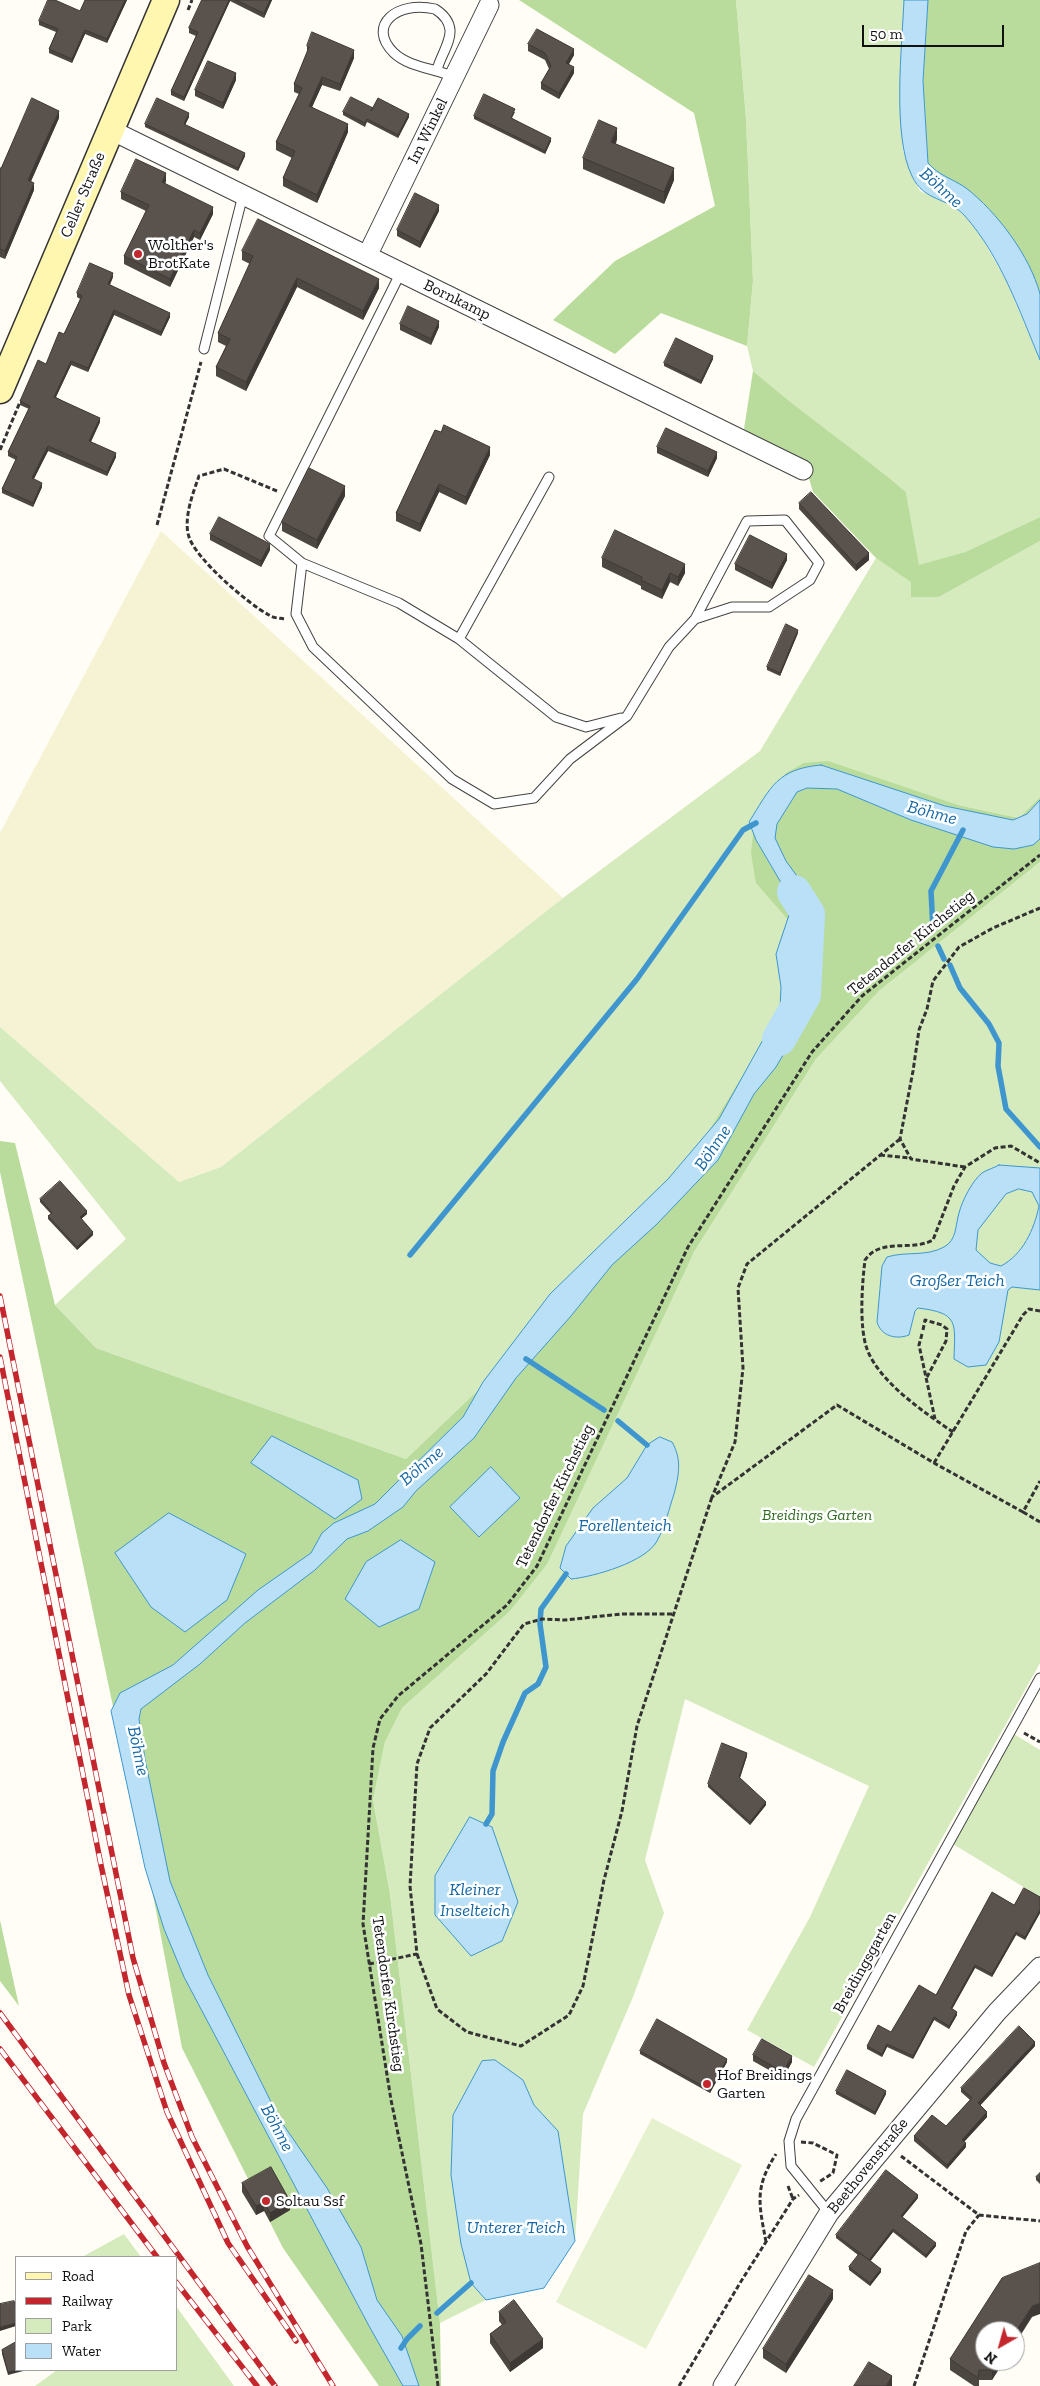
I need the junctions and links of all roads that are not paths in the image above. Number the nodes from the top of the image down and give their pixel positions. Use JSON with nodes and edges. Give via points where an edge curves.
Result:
{"nodes":[{"id":1,"x":166,"y":0,"type":"edge"},
{"id":2,"x":492,"y":3,"type":"edge"},
{"id":3,"x":437,"y":70,"type":"junction"},
{"id":4,"x":454,"y":77,"type":"junction"},
{"id":5,"x":111,"y":130,"type":"junction"},
{"id":6,"x":243,"y":195,"type":"junction"},
{"id":7,"x":367,"y":256,"type":"junction"},
{"id":8,"x":401,"y":272,"type":"junction"},
{"id":9,"x":204,"y":349,"type":"road end"},
{"id":10,"x":0,"y":390,"type":"edge"},
{"id":11,"x":804,"y":470,"type":"dead end"},
{"id":12,"x":549,"y":477,"type":"dead end"},
{"id":13,"x":302,"y":564,"type":"junction"},
{"id":14,"x":695,"y":619,"type":"junction"},
{"id":15,"x":459,"y":639,"type":"junction"},
{"id":16,"x":627,"y":716,"type":"junction"},
{"id":17,"x":1040,"y":1678,"type":"edge"},
{"id":18,"x":1040,"y":1967,"type":"edge"},
{"id":19,"x":829,"y":2213,"type":"junction"},
{"id":20,"x":723,"y":2386,"type":"edge"}],
"edges":[{"from":1,"to":5,"type":"main road","name":"Celler Straße"},
{"from":2,"to":4,"type":"street","name":"Im Winkel"},
{"from":3,"to":3,"type":"lane","via":[[407,62],[386,44],[384,23],[395,6],[413,1],[444,16],[450,32]]},
{"from":3,"to":4,"type":"lane"},
{"from":4,"to":7,"type":"street","name":"Im Winkel"},
{"from":5,"to":6,"type":"street","name":"Bornkamp"},
{"from":5,"to":10,"type":"main road","name":"Celler Straße"},
{"from":6,"to":7,"type":"street","name":"Bornkamp"},
{"from":6,"to":9,"type":"lane"},
{"from":7,"to":8,"type":"street","name":"Bornkamp"},
{"from":8,"to":11,"type":"street","name":"Bornkamp"},
{"from":8,"to":13,"type":"lane","via":[[269,536]]},
{"from":12,"to":15,"type":"lane"},
{"from":13,"to":15,"type":"lane","via":[[399,603]]},
{"from":13,"to":16,"type":"lane","via":[[296,614],[313,647],[452,779],[494,804],[534,798],[570,759]]},
{"from":14,"to":14,"type":"lane","via":[[732,607],[769,607],[810,580],[819,563],[785,520],[747,521]]},
{"from":14,"to":16,"type":"lane","via":[[669,647]]},
{"from":15,"to":16,"type":"lane","via":[[556,717],[586,727]]},
{"from":17,"to":19,"type":"lane","name":"Breidingsgarten","via":[[796,2119],[789,2141],[791,2166]]},
{"from":18,"to":19,"type":"street","name":"Beethovenstraße","via":[[997,2012]]},
{"from":19,"to":20,"type":"street","name":"Beethovenstraße"}]}
